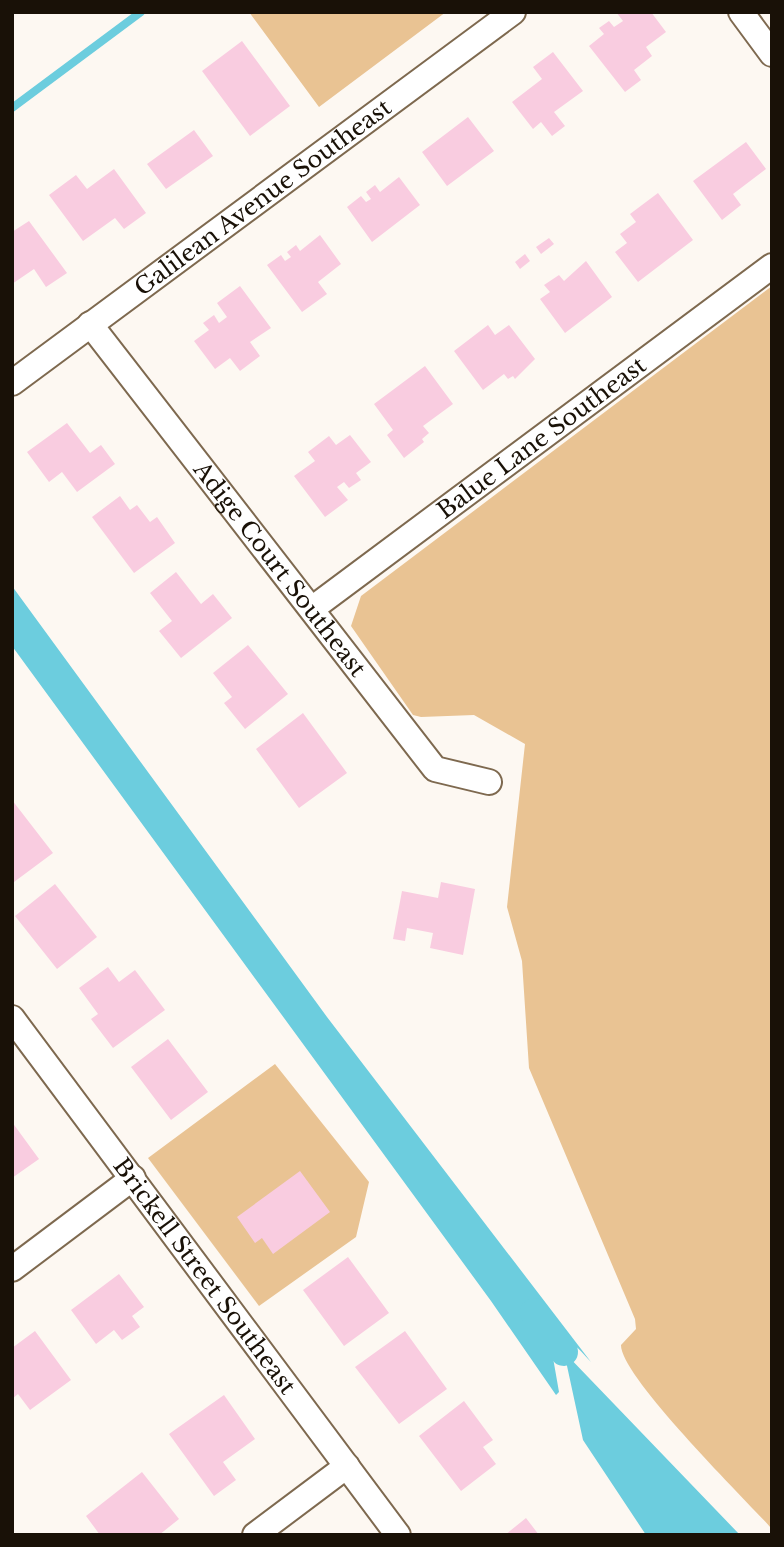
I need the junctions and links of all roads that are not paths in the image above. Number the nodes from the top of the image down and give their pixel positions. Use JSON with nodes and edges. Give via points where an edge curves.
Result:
{"nodes":[{"id":1,"x":513,"y":12,"type":"edge"},
{"id":2,"x":741,"y":12,"type":"edge"},
{"id":3,"x":772,"y":54,"type":"edge"},
{"id":4,"x":772,"y":266,"type":"edge"},
{"id":5,"x":90,"y":324,"type":"junction"},
{"id":6,"x":12,"y":383,"type":"edge"},
{"id":7,"x":313,"y":608,"type":"junction"},
{"id":8,"x":489,"y":782,"type":"dead end"},
{"id":9,"x":12,"y":1018,"type":"edge"},
{"id":10,"x":134,"y":1178,"type":"junction"},
{"id":11,"x":12,"y":1269,"type":"edge"},
{"id":12,"x":347,"y":1466,"type":"junction"},
{"id":13,"x":255,"y":1535,"type":"edge"},
{"id":14,"x":398,"y":1535,"type":"edge"}],
"edges":[{"from":1,"to":5,"type":"street","name":"Galilean Avenue Southeast"},
{"from":2,"to":3,"type":"street"},
{"from":4,"to":7,"type":"street","name":"Balue Lane Southeast"},
{"from":5,"to":6,"type":"street","name":"Galilean Avenue Southeast"},
{"from":5,"to":7,"type":"street","name":"Adige Court Southeast"},
{"from":7,"to":8,"type":"street","name":"Adige Court Southeast","via":[[435,769]]},
{"from":9,"to":10,"type":"street","name":"Brickell Street Southeast"},
{"from":10,"to":11,"type":"street"},
{"from":10,"to":12,"type":"street","name":"Brickell Street Southeast"},
{"from":12,"to":13,"type":"street"},
{"from":12,"to":14,"type":"street","name":"Brickell Street Southeast"}]}
